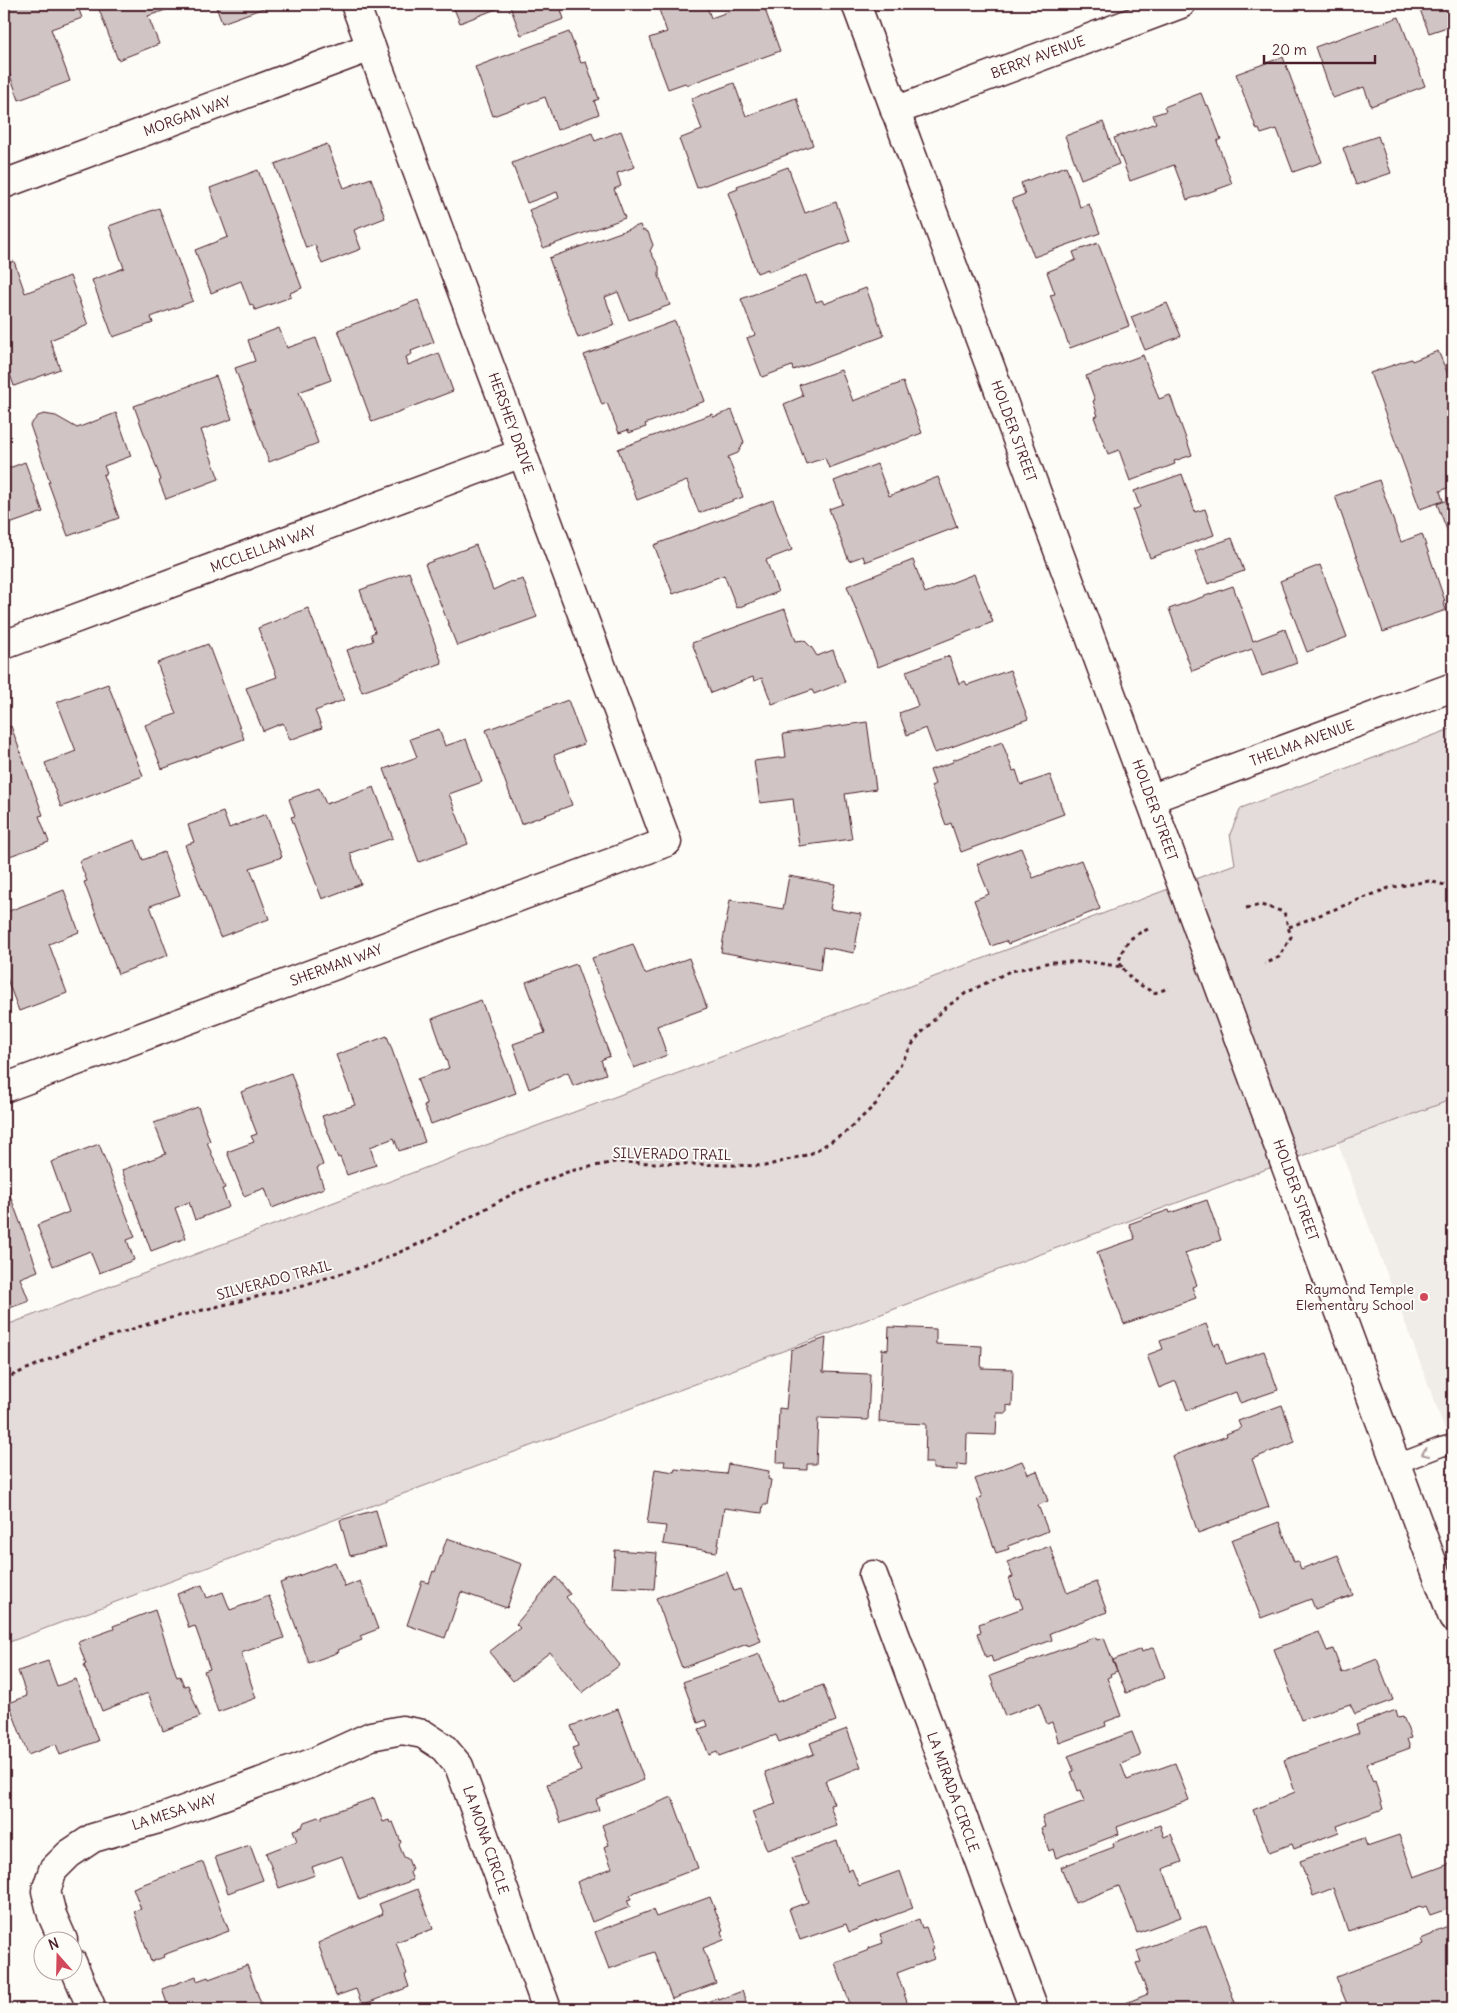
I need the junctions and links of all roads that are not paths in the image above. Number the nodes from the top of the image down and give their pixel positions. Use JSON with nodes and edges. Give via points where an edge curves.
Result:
{"nodes":[{"id":1,"x":354,"y":4,"type":"edge"},
{"id":2,"x":856,"y":4,"type":"edge"},
{"id":3,"x":1181,"y":4,"type":"edge"},
{"id":4,"x":371,"y":47,"type":"junction"},
{"id":5,"x":895,"y":111,"type":"junction"},
{"id":6,"x":4,"y":184,"type":"edge"},
{"id":7,"x":522,"y":453,"type":"junction"},
{"id":8,"x":4,"y":645,"type":"edge"},
{"id":9,"x":1453,"y":687,"type":"edge"},
{"id":10,"x":1150,"y":798,"type":"junction"},
{"id":11,"x":667,"y":842,"type":"joint"},
{"id":12,"x":4,"y":1088,"type":"edge"},
{"id":13,"x":1453,"y":1444,"type":"edge"},
{"id":14,"x":1397,"y":1464,"type":"junction"},
{"id":15,"x":873,"y":1575,"type":"dead end"},
{"id":16,"x":1453,"y":1618,"type":"edge"},
{"id":17,"x":371,"y":1736,"type":"joint"},
{"id":18,"x":59,"y":1930,"type":"edge"},
{"id":19,"x":80,"y":1980,"type":"edge"},
{"id":20,"x":92,"y":2009,"type":"edge"},
{"id":21,"x":547,"y":2009,"type":"edge"},
{"id":22,"x":1034,"y":2009,"type":"edge"}],
"edges":[{"from":1,"to":4,"type":"street","name":"HERSHEY DRIVE"},
{"from":2,"to":5,"type":"street","name":"HOLDER STREET"},
{"from":3,"to":5,"type":"street","name":"BERRY AVENUE"},
{"from":4,"to":6,"type":"street","name":"MORGAN WAY"},
{"from":4,"to":7,"type":"street","name":"HERSHEY DRIVE"},
{"from":5,"to":10,"type":"street","name":"HOLDER STREET"},
{"from":7,"to":8,"type":"street","name":"MCCLELLAN WAY"},
{"from":7,"to":11,"type":"street","name":"HERSHEY DRIVE"},
{"from":9,"to":10,"type":"street","name":"THELMA AVENUE"},
{"from":10,"to":14,"type":"street","name":"HOLDER STREET"},
{"from":11,"to":12,"type":"street","name":"SHERMAN WAY"},
{"from":13,"to":14,"type":"lane","one_way":true},
{"from":14,"to":16,"type":"street","name":"HOLDER STREET"},
{"from":15,"to":22,"type":"street","name":"LA MIRADA CIRCLE"},
{"from":17,"to":18,"type":"street","name":"LA MESA WAY","via":[[285,1773],[165,1817],[93,1838],[53,1870],[46,1891]]},
{"from":17,"to":21,"type":"street","name":"LA MONA CIRCLE","via":[[402,1730],[423,1734],[460,1766]]},
{"from":19,"to":20,"type":"street"}]}
